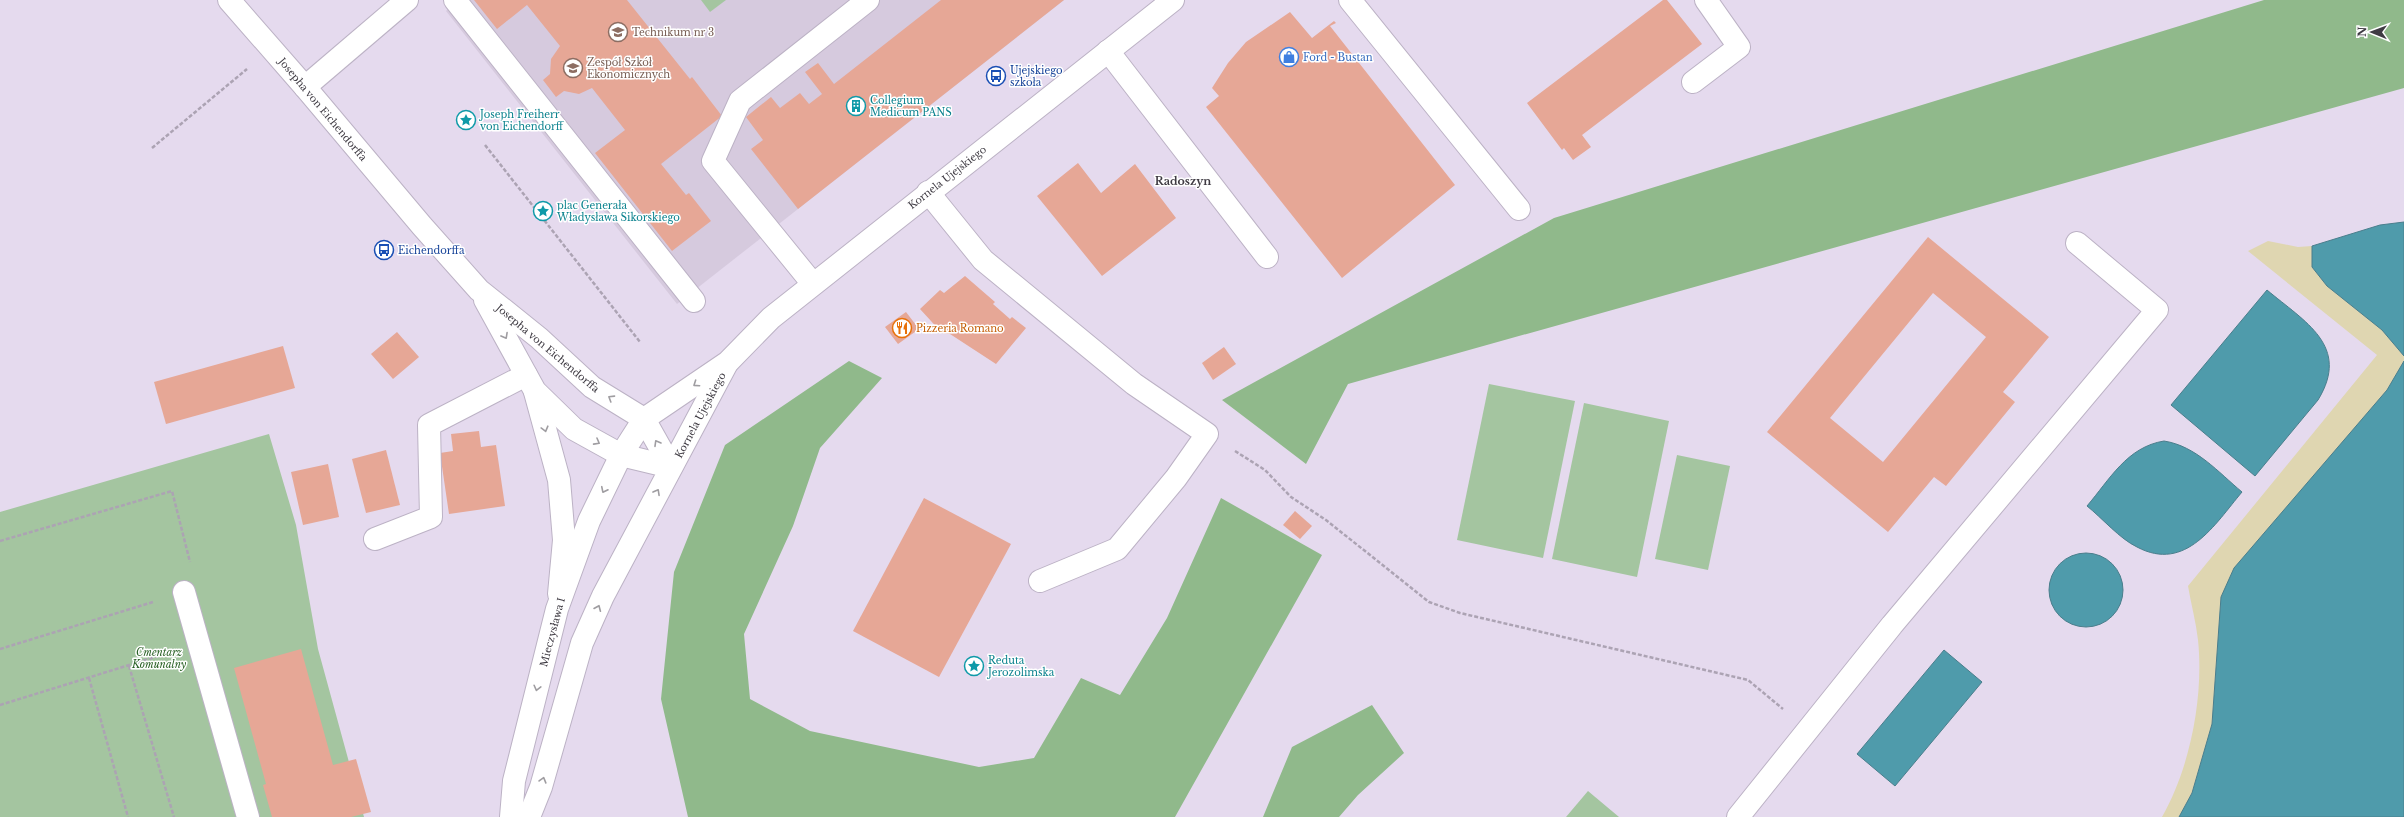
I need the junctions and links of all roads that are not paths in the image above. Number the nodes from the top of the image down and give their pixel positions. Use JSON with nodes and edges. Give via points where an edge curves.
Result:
{"nodes":[{"id":1,"x":229,"y":0,"type":"edge"},
{"id":2,"x":407,"y":0,"type":"edge"},
{"id":3,"x":454,"y":0,"type":"edge"},
{"id":4,"x":868,"y":0,"type":"edge"},
{"id":5,"x":1173,"y":0,"type":"edge"},
{"id":6,"x":1350,"y":0,"type":"edge"},
{"id":7,"x":1706,"y":0,"type":"edge"},
{"id":8,"x":1108,"y":51,"type":"junction"},
{"id":9,"x":1693,"y":82,"type":"dead end"},
{"id":10,"x":305,"y":87,"type":"junction"},
{"id":11,"x":928,"y":192,"type":"junction"},
{"id":12,"x":1519,"y":209,"type":"dead end"},
{"id":13,"x":2077,"y":243,"type":"dead end"},
{"id":14,"x":1267,"y":257,"type":"dead end"},
{"id":15,"x":813,"y":284,"type":"junction"},
{"id":16,"x":480,"y":290,"type":"junction"},
{"id":17,"x":694,"y":301,"type":"dead end"},
{"id":18,"x":728,"y":362,"type":"junction"},
{"id":19,"x":531,"y":383,"type":"junction"},
{"id":20,"x":644,"y":419,"type":"junction"},
{"id":21,"x":622,"y":455,"type":"junction"},
{"id":22,"x":671,"y":467,"type":"junction"},
{"id":23,"x":376,"y":539,"type":"dead end"},
{"id":24,"x":1040,"y":582,"type":"dead end"},
{"id":25,"x":184,"y":592,"type":"road end"},
{"id":26,"x":557,"y":609,"type":"junction"},
{"id":27,"x":248,"y":817,"type":"edge"},
{"id":28,"x":511,"y":817,"type":"edge"},
{"id":29,"x":529,"y":817,"type":"edge"},
{"id":30,"x":1738,"y":817,"type":"edge"}],
"edges":[{"from":1,"to":10,"type":"street","name":"Josepha von Eichendorffa"},
{"from":2,"to":10,"type":"street"},
{"from":3,"to":17,"type":"street"},
{"from":4,"to":15,"type":"street","via":[[740,101],[713,161]]},
{"from":5,"to":8,"type":"street","name":"Kornela Ujejskiego"},
{"from":6,"to":12,"type":"street"},
{"from":7,"to":9,"type":"street","via":[[1739,47]]},
{"from":8,"to":11,"type":"street","name":"Kornela Ujejskiego"},
{"from":8,"to":14,"type":"street"},
{"from":10,"to":16,"type":"street","name":"Josepha von Eichendorffa","via":[[422,226]]},
{"from":11,"to":15,"type":"street","name":"Kornela Ujejskiego"},
{"from":11,"to":24,"type":"street","via":[[984,260],[1134,384],[1207,434],[1176,478],[1117,549]]},
{"from":13,"to":30,"type":"street","via":[[2157,310],[1892,625]]},
{"from":15,"to":18,"type":"street","name":"Kornela Ujejskiego","via":[[771,318]]},
{"from":16,"to":19,"type":"street","name":"Josepha von Eichendorffa","one_way":true},
{"from":20,"to":16,"type":"street","name":"Josepha von Eichendorffa","one_way":true,"via":[[592,387],[539,338]]},
{"from":18,"to":20,"type":"street","name":"Kornela Ujejskiego","one_way":true},
{"from":18,"to":22,"type":"street","name":"Kornela Ujejskiego"},
{"from":19,"to":21,"type":"street","name":"Josepha von Eichendorffa","one_way":true,"via":[[574,429]]},
{"from":19,"to":23,"type":"street","via":[[429,425],[431,517]]},
{"from":19,"to":26,"type":"street","one_way":true,"via":[[559,480],[564,540]]},
{"from":20,"to":21,"type":"street","name":"Kornela Ujejskiego"},
{"from":22,"to":20,"type":"street","name":"Josepha von Eichendorffa","one_way":true},
{"from":21,"to":22,"type":"street","name":"Josepha von Eichendorffa"},
{"from":21,"to":26,"type":"street","name":"Mieczysława I","one_way":true,"via":[[589,521]]},
{"from":29,"to":22,"type":"street","one_way":true,"via":[[541,786],[582,643],[603,596]]},
{"from":25,"to":27,"type":"street"},
{"from":26,"to":28,"type":"street","name":"Mieczysława I","one_way":true,"via":[[514,781]]}]}
